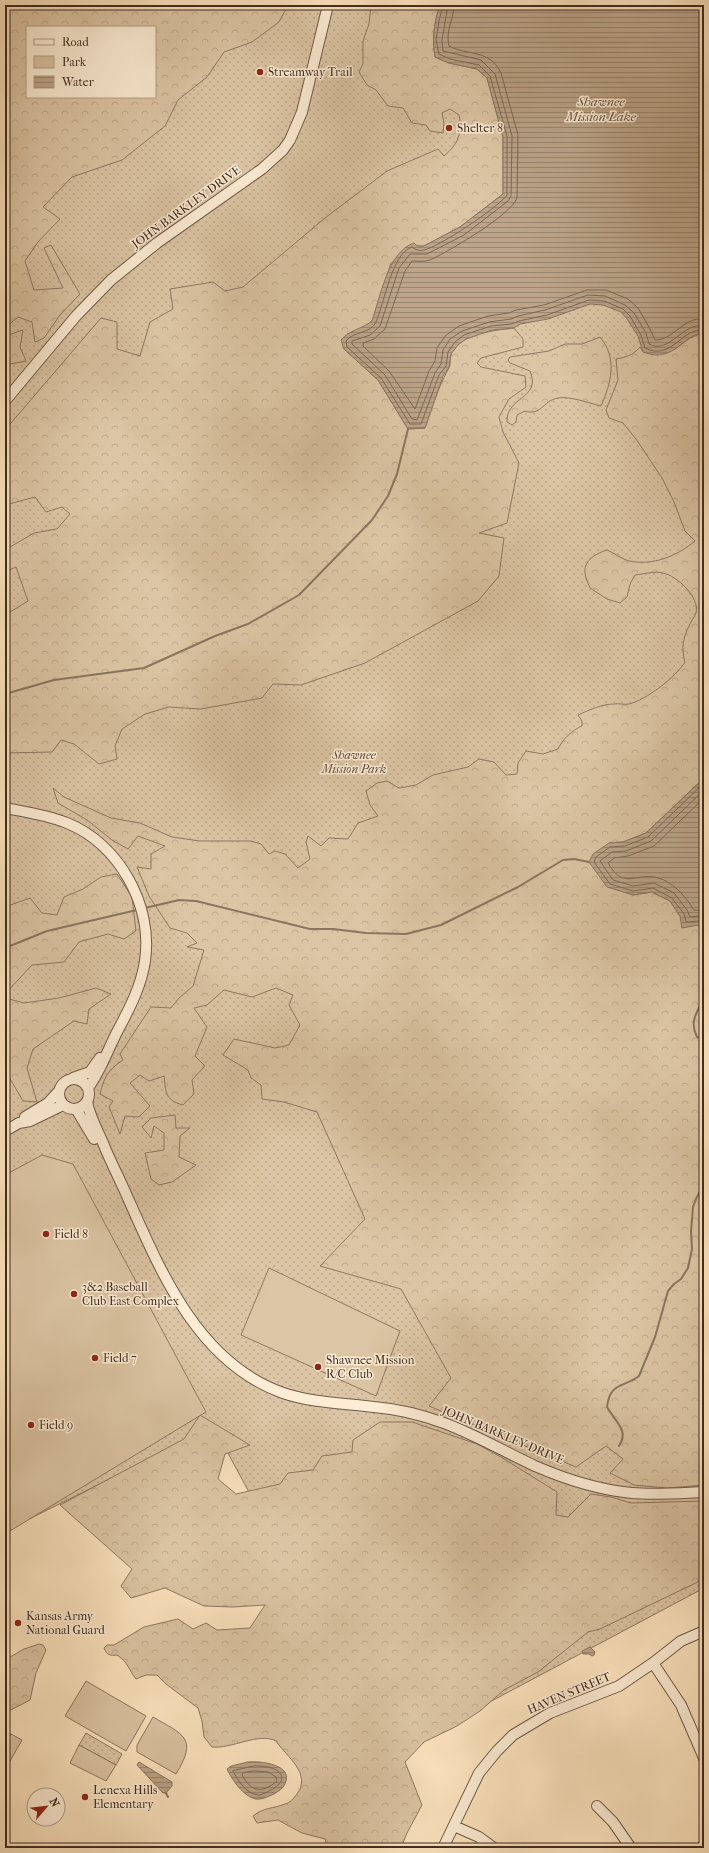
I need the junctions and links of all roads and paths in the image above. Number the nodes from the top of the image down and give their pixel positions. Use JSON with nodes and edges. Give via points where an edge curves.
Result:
{"nodes":[{"id":1,"x":328,"y":5,"type":"edge"},
{"id":2,"x":5,"y":401,"type":"edge"},
{"id":3,"x":5,"y":808,"type":"edge"},
{"id":4,"x":111,"y":1044,"type":"junction"},
{"id":5,"x":73,"y":1078,"type":"junction"},
{"id":6,"x":88,"y":1088,"type":"junction"},
{"id":7,"x":58,"y":1092,"type":"junction"},
{"id":8,"x":87,"y":1102,"type":"junction"},
{"id":9,"x":63,"y":1105,"type":"junction"},
{"id":10,"x":76,"y":1109,"type":"junction"},
{"id":11,"x":19,"y":1123,"type":"junction"},
{"id":12,"x":5,"y":1130,"type":"edge"},
{"id":13,"x":108,"y":1156,"type":"junction"},
{"id":14,"x":704,"y":1492,"type":"edge"},
{"id":15,"x":704,"y":1631,"type":"edge"},
{"id":16,"x":653,"y":1663,"type":"junction"},
{"id":17,"x":704,"y":1758,"type":"edge"},
{"id":18,"x":597,"y":1806,"type":"dead end"},
{"id":19,"x":454,"y":1826,"type":"junction"},
{"id":20,"x":445,"y":1847,"type":"edge"},
{"id":21,"x":494,"y":1848,"type":"edge"},
{"id":22,"x":631,"y":1848,"type":"edge"}],
"edges":[{"from":1,"to":2,"type":"street","name":"JOHN BARKLEY DRIVE","via":[[302,112],[293,134],[282,150],[262,169],[157,243],[111,280],[76,316]]},
{"from":3,"to":4,"type":"street","via":[[53,818],[84,831],[113,856],[134,890],[144,924],[145,960],[136,993]]},
{"from":4,"to":5,"type":"street","via":[[90,1072]]},
{"from":4,"to":6,"type":"street"},
{"from":5,"to":6,"type":"street","via":[[84,1082]]},
{"from":5,"to":7,"type":"street","via":[[62,1084]]},
{"from":6,"to":8,"type":"street"},
{"from":7,"to":9,"type":"street"},
{"from":7,"to":11,"type":"street","via":[[48,1103],[26,1115]]},
{"from":8,"to":10,"type":"street"},
{"from":8,"to":13,"type":"street","via":[[90,1116]]},
{"from":9,"to":10,"type":"street"},
{"from":9,"to":11,"type":"street","via":[[30,1121]]},
{"from":10,"to":13,"type":"street","via":[[99,1147]]},
{"from":11,"to":12,"type":"street"},
{"from":13,"to":14,"type":"street","name":"JOHN BARKLEY DRIVE","via":[[158,1263],[196,1325],[228,1361],[262,1384],[304,1399],[376,1407],[421,1416],[469,1433],[537,1466],[591,1485],[631,1493]]},
{"from":15,"to":16,"type":"street","name":"HAVEN STREET","via":[[681,1641]]},
{"from":16,"to":17,"type":"street","via":[[681,1705]]},
{"from":16,"to":19,"type":"street","name":"HAVEN STREET","via":[[619,1686],[550,1713],[513,1735],[479,1773]]},
{"from":18,"to":22,"type":"street","via":[[613,1822]]},
{"from":19,"to":20,"type":"street","name":"HAVEN STREET"},
{"from":19,"to":21,"type":"street","via":[[479,1837]]}]}
